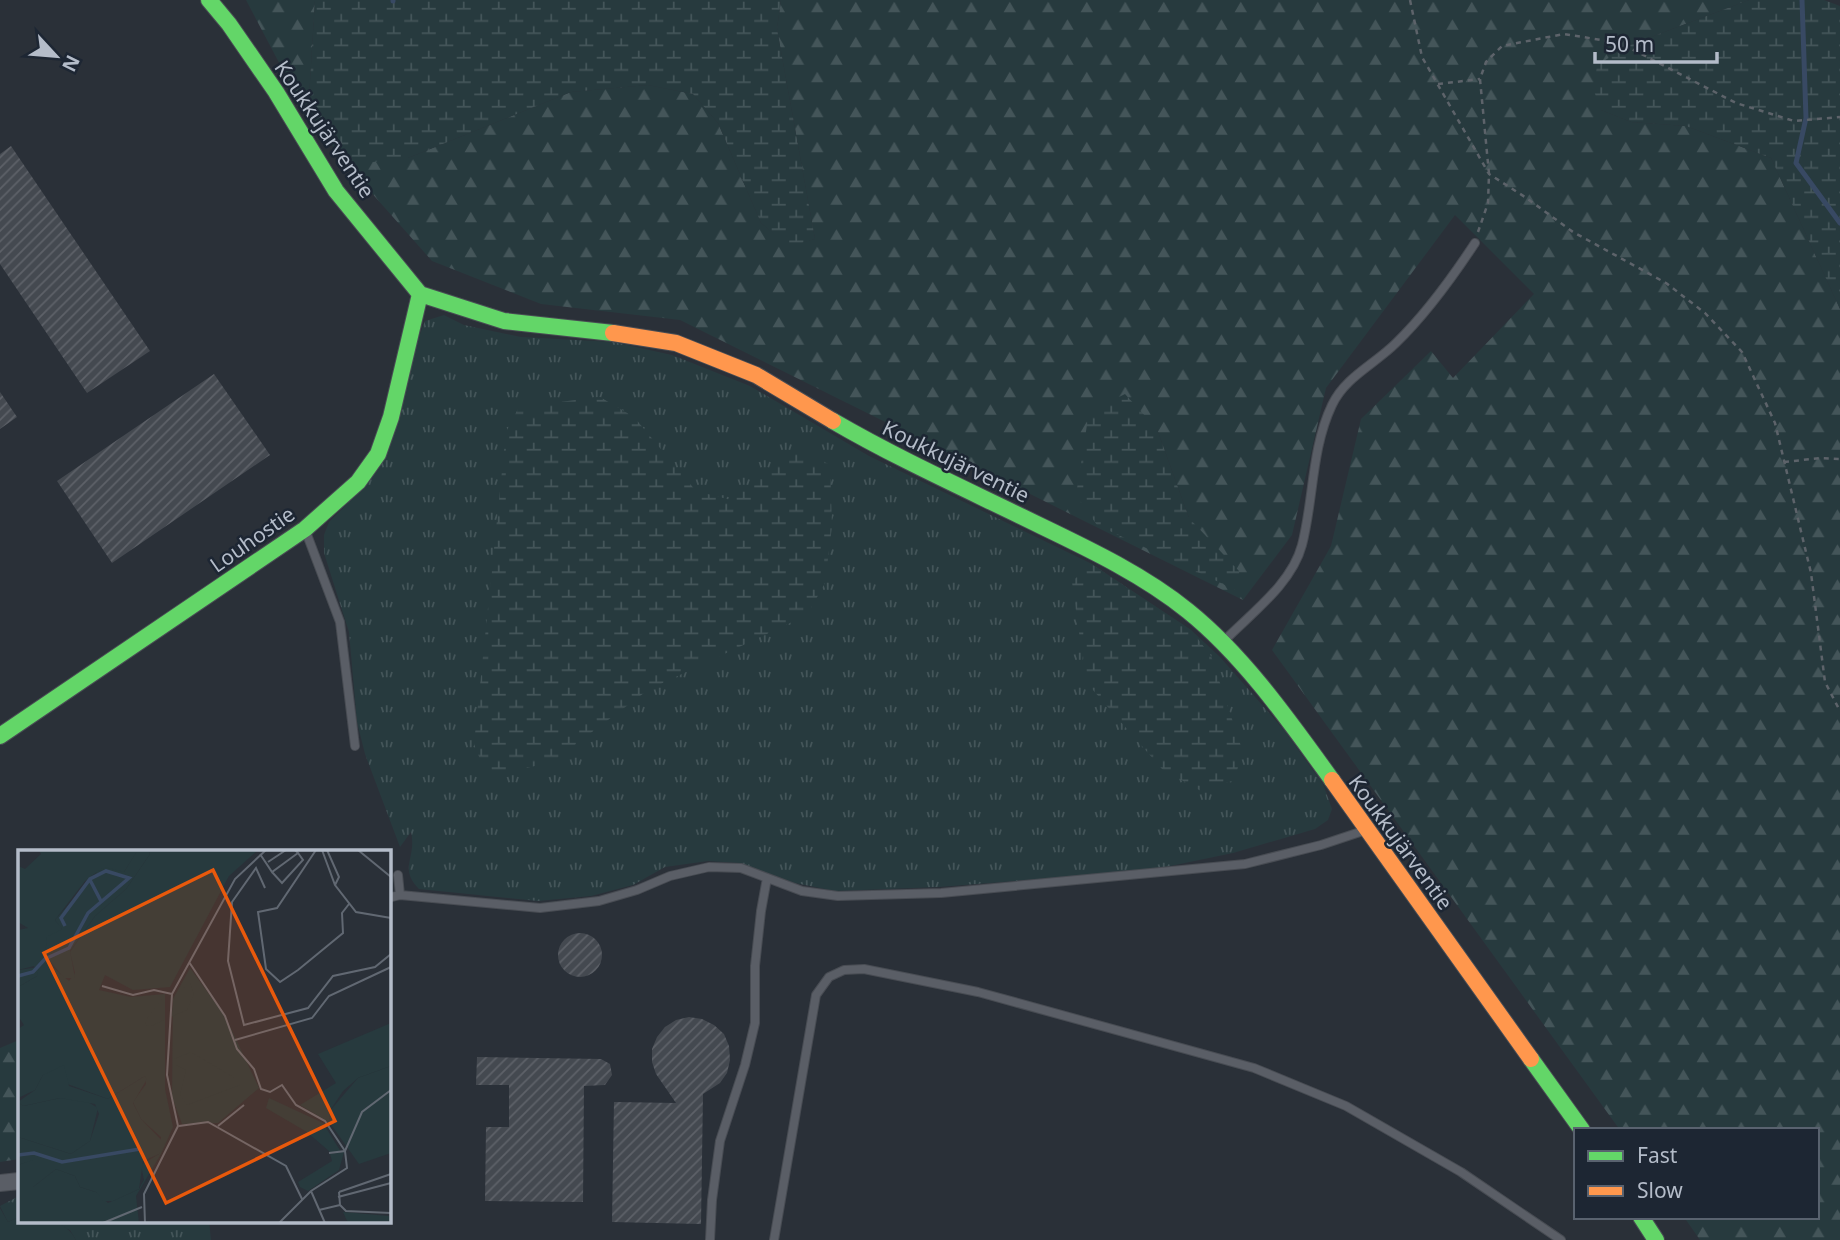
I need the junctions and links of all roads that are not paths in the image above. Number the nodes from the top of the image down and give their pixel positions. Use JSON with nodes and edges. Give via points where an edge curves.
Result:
{"nodes":[{"id":1,"x":209,"y":0,"type":"edge"},
{"id":2,"x":1475,"y":243,"type":"road end"},
{"id":3,"x":420,"y":294,"type":"junction"},
{"id":4,"x":305,"y":529,"type":"junction"},
{"id":5,"x":1223,"y":641,"type":"junction"},
{"id":6,"x":0,"y":736,"type":"edge"},
{"id":7,"x":355,"y":746,"type":"dead end"},
{"id":8,"x":1366,"y":830,"type":"junction"},
{"id":9,"x":398,"y":875,"type":"dead end"},
{"id":10,"x":767,"y":878,"type":"junction"},
{"id":11,"x":400,"y":895,"type":"junction"},
{"id":12,"x":390,"y":898,"type":"edge"},
{"id":13,"x":1581,"y":1128,"type":"edge"},
{"id":14,"x":18,"y":1181,"type":"edge"},
{"id":15,"x":0,"y":1183,"type":"edge"},
{"id":16,"x":1642,"y":1219,"type":"edge"},
{"id":17,"x":710,"y":1240,"type":"edge"},
{"id":18,"x":774,"y":1240,"type":"edge"},
{"id":19,"x":1561,"y":1240,"type":"edge"},
{"id":20,"x":1656,"y":1240,"type":"edge"}],
"edges":[{"from":1,"to":3,"type":"street","name":"Koukkujärventie","via":[[276,92],[336,191]]},
{"from":2,"to":5,"type":"lane","via":[[1454,276],[1396,344],[1349,382],[1332,404],[1320,440],[1301,547],[1285,579]]},
{"from":3,"to":4,"type":"street","name":"Louhostie","via":[[378,454],[358,482]]},
{"from":3,"to":5,"type":"street","name":"Koukkujärventie","via":[[504,321],[676,344],[756,375],[871,443],[1104,556],[1186,609]]},
{"from":4,"to":6,"type":"street","name":"Louhostie"},
{"from":4,"to":7,"type":"lane","via":[[340,622]]},
{"from":5,"to":8,"type":"street","name":"Koukkujärventie","via":[[1300,736]]},
{"from":8,"to":10,"type":"lane","via":[[1245,864],[941,893],[838,896],[802,891]]},
{"from":8,"to":13,"type":"street","name":"Koukkujärventie"},
{"from":9,"to":11,"type":"lane"},
{"from":10,"to":11,"type":"lane","via":[[741,868],[709,867],[599,901],[540,908]]},
{"from":10,"to":17,"type":"lane","via":[[755,966],[755,1023],[720,1141]]},
{"from":11,"to":12,"type":"lane"},
{"from":14,"to":15,"type":"street"},
{"from":16,"to":20,"type":"street"},
{"from":18,"to":19,"type":"lane","via":[[816,995],[829,977],[864,969],[978,992],[1254,1068],[1346,1106],[1461,1172]]}]}
